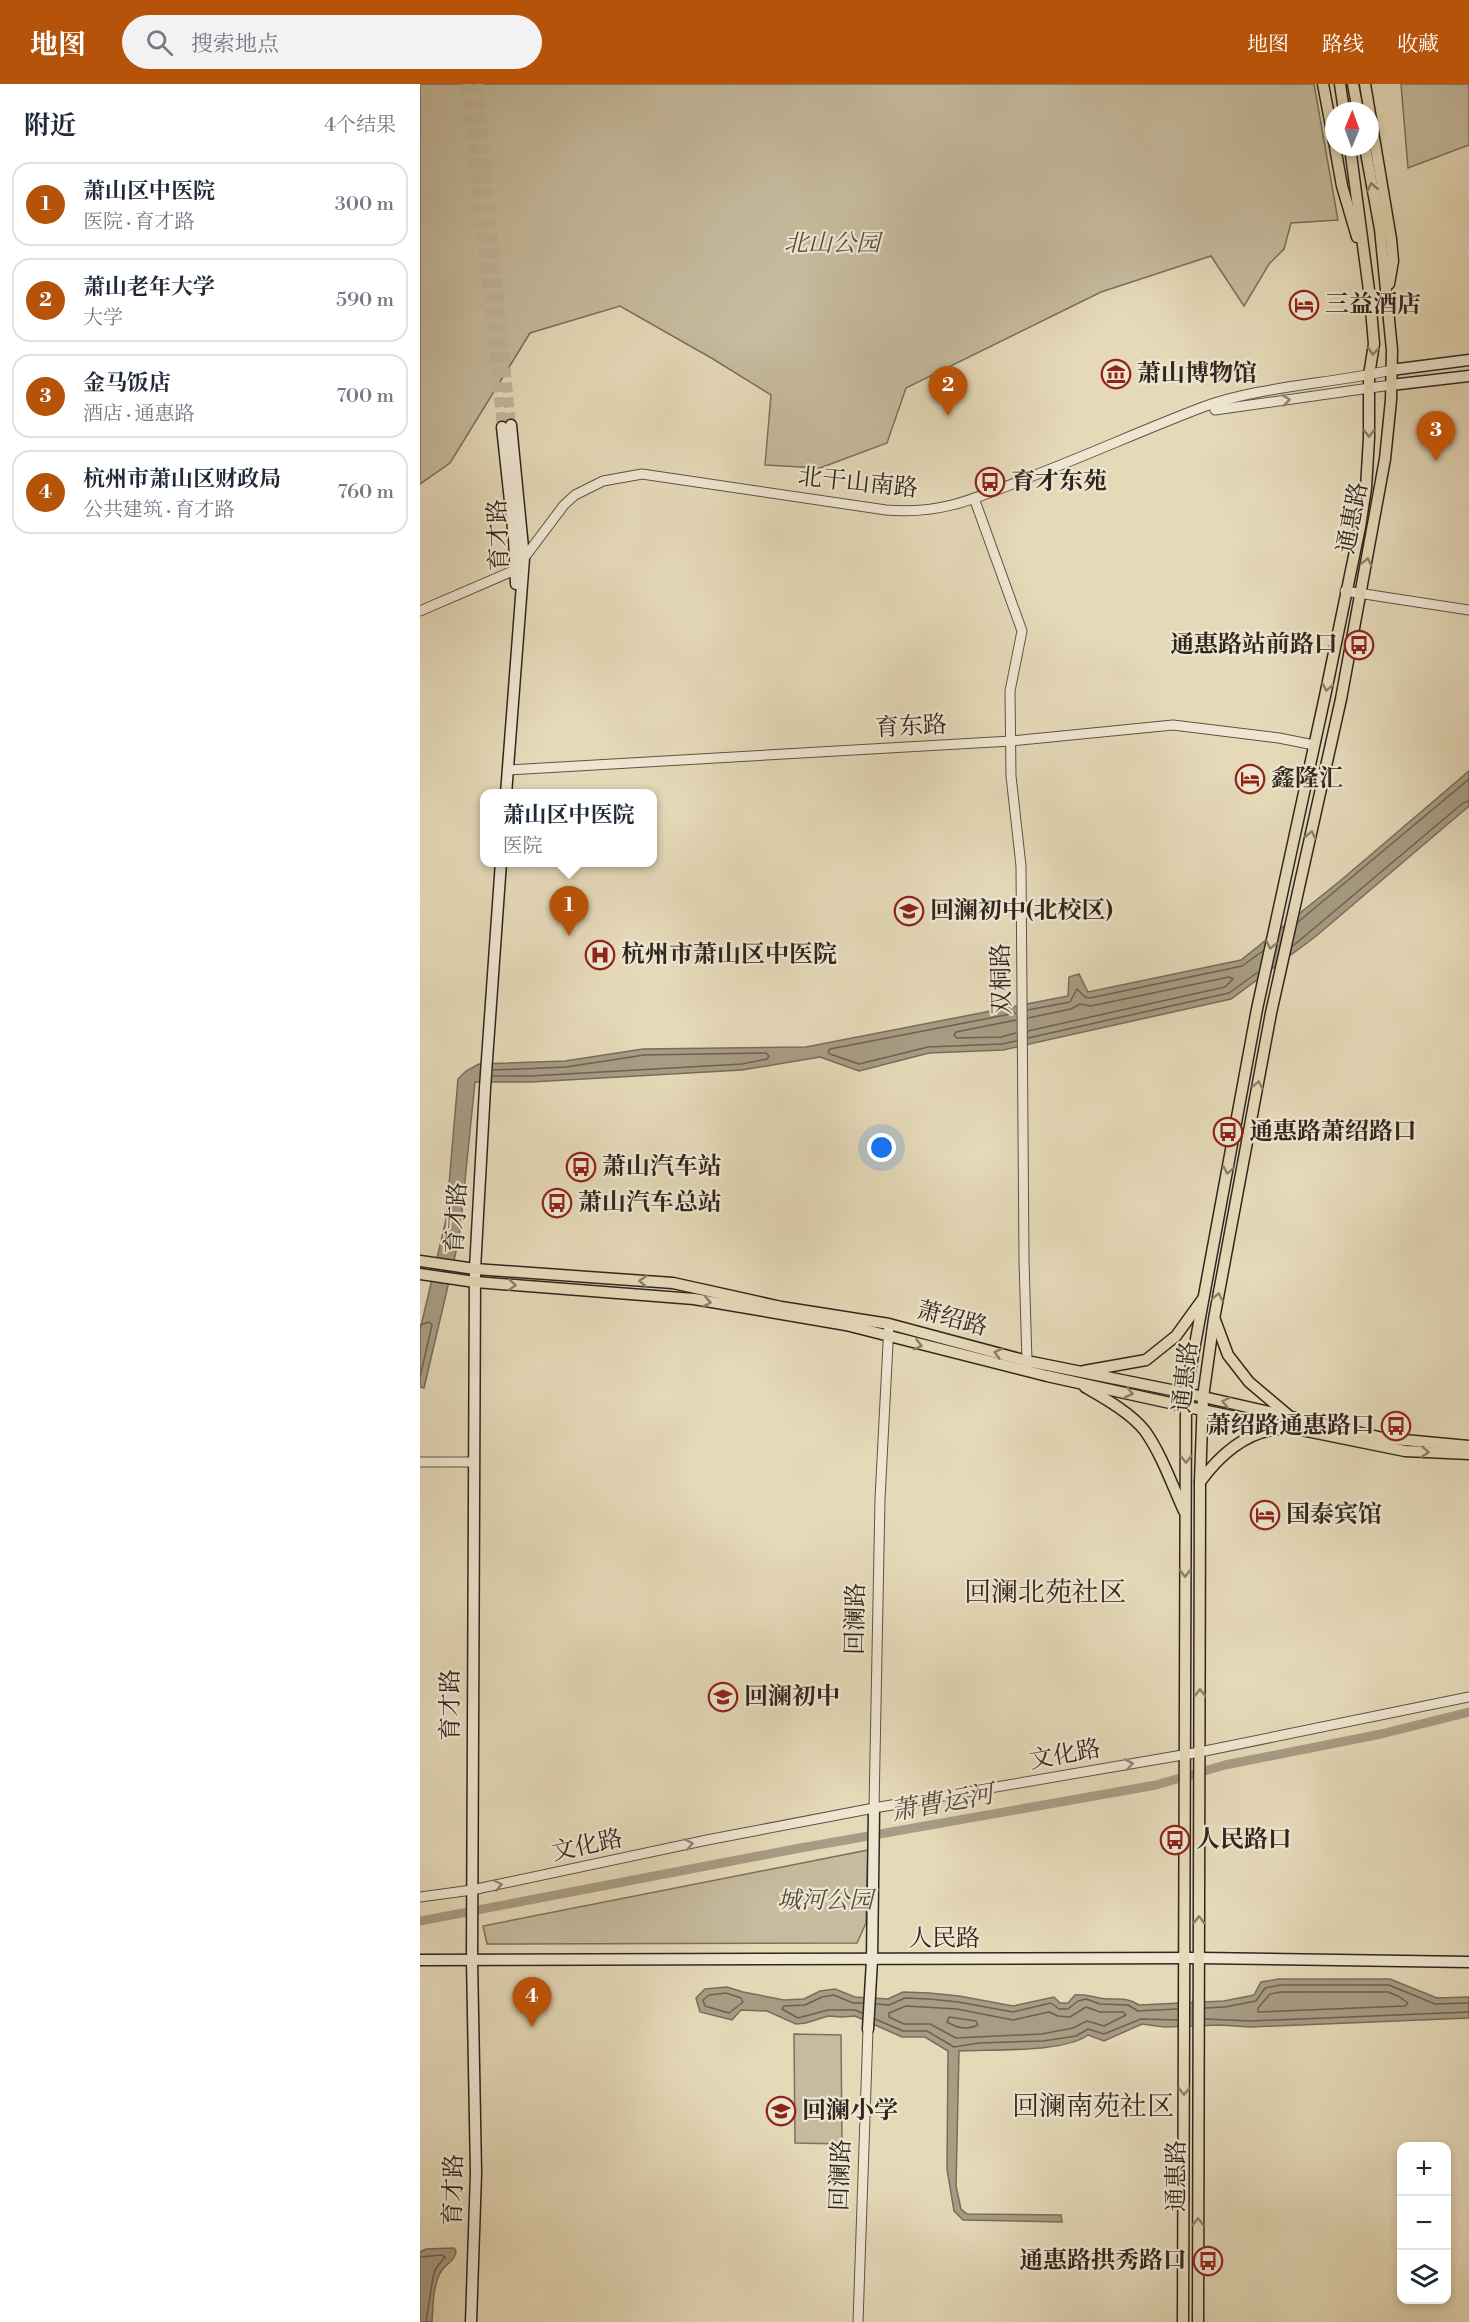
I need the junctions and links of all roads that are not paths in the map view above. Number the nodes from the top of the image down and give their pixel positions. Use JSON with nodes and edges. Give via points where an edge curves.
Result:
{"nodes":[{"id":1,"x":1323,"y":84,"type":"edge"},
{"id":2,"x":1340,"y":84,"type":"edge"},
{"id":3,"x":1353,"y":84,"type":"edge"},
{"id":4,"x":1365,"y":84,"type":"edge"},
{"id":5,"x":1326,"y":102,"type":"edge"},
{"id":6,"x":1343,"y":102,"type":"edge"},
{"id":7,"x":1356,"y":102,"type":"edge"},
{"id":8,"x":1337,"y":156,"type":"edge"},
{"id":9,"x":1351,"y":156,"type":"edge"},
{"id":10,"x":1367,"y":156,"type":"edge"},
{"id":11,"x":1370,"y":298,"type":"junction"},
{"id":12,"x":1386,"y":300,"type":"junction"},
{"id":13,"x":1469,"y":360,"type":"edge"},
{"id":14,"x":1391,"y":370,"type":"junction"},
{"id":15,"x":1369,"y":375,"type":"junction"},
{"id":16,"x":1469,"y":376,"type":"edge"},
{"id":17,"x":1391,"y":385,"type":"junction"},
{"id":18,"x":1369,"y":389,"type":"junction"},
{"id":19,"x":1186,"y":415,"type":"junction"},
{"id":20,"x":974,"y":498,"type":"junction"},
{"id":21,"x":524,"y":558,"type":"junction"},
{"id":22,"x":515,"y":570,"type":"junction"},
{"id":23,"x":1345,"y":591,"type":"junction"},
{"id":24,"x":1360,"y":593,"type":"junction"},
{"id":25,"x":1469,"y":610,"type":"edge"},
{"id":26,"x":420,"y":611,"type":"edge"},
{"id":27,"x":517,"y":644,"type":"junction"},
{"id":28,"x":1011,"y":741,"type":"junction"},
{"id":29,"x":1314,"y":745,"type":"junction"},
{"id":30,"x":508,"y":770,"type":"junction"},
{"id":31,"x":506,"y":789,"type":"edge"},
{"id":32,"x":501,"y":867,"type":"edge"},
{"id":33,"x":425,"y":1262,"type":"edge"},
{"id":34,"x":475,"y":1269,"type":"junction"},
{"id":35,"x":422,"y":1274,"type":"edge"},
{"id":36,"x":475,"y":1282,"type":"junction"},
{"id":37,"x":1204,"y":1297,"type":"junction"},
{"id":38,"x":1214,"y":1319,"type":"junction"},
{"id":39,"x":889,"y":1324,"type":"junction"},
{"id":40,"x":888,"y":1337,"type":"junction"},
{"id":41,"x":1027,"y":1361,"type":"junction"},
{"id":42,"x":1075,"y":1376,"type":"junction"},
{"id":43,"x":1186,"y":1393,"type":"junction"},
{"id":44,"x":1203,"y":1397,"type":"junction"},
{"id":45,"x":1186,"y":1406,"type":"junction"},
{"id":46,"x":1202,"y":1410,"type":"junction"},
{"id":47,"x":1290,"y":1422,"type":"junction"},
{"id":48,"x":1469,"y":1446,"type":"edge"},
{"id":49,"x":1469,"y":1454,"type":"edge"},
{"id":50,"x":420,"y":1462,"type":"edge"},
{"id":51,"x":473,"y":1462,"type":"junction"},
{"id":52,"x":1200,"y":1482,"type":"junction"},
{"id":53,"x":1186,"y":1514,"type":"junction"},
{"id":54,"x":1469,"y":1697,"type":"edge"},
{"id":55,"x":1200,"y":1752,"type":"junction"},
{"id":56,"x":1185,"y":1754,"type":"junction"},
{"id":57,"x":874,"y":1808,"type":"junction"},
{"id":58,"x":472,"y":1890,"type":"junction"},
{"id":59,"x":420,"y":1897,"type":"edge"},
{"id":60,"x":1199,"y":1958,"type":"junction"},
{"id":61,"x":1184,"y":1959,"type":"junction"},
{"id":62,"x":420,"y":1960,"type":"edge"},
{"id":63,"x":472,"y":1960,"type":"junction"},
{"id":64,"x":872,"y":1960,"type":"junction"},
{"id":65,"x":1469,"y":1962,"type":"edge"},
{"id":66,"x":868,"y":2029,"type":"joint"},
{"id":67,"x":471,"y":2322,"type":"edge"},
{"id":68,"x":858,"y":2322,"type":"edge"},
{"id":69,"x":1183,"y":2322,"type":"edge"},
{"id":70,"x":1198,"y":2322,"type":"edge"}],
"edges":[{"from":1,"to":5,"type":"main road"},
{"from":2,"to":6,"type":"main road"},
{"from":3,"to":7,"type":"main road"},
{"from":4,"to":12,"type":"main road","via":[[1391,239],[1393,261]]},
{"from":8,"to":11,"type":"main road"},
{"from":9,"to":11,"type":"main road","name":"通惠路"},
{"from":12,"to":10,"type":"main road","name":"通惠路","one_way":true,"via":[[1380,229]]},
{"from":11,"to":15,"type":"main road","name":"通惠路","one_way":true,"via":[[1374,344]]},
{"from":12,"to":14,"type":"main road","name":"通惠路"},
{"from":13,"to":14,"type":"main road"},
{"from":14,"to":15,"type":"street","name":"北干山南路"},
{"from":14,"to":17,"type":"main road","name":"通惠路"},
{"from":15,"to":18,"type":"main road","name":"通惠路"},
{"from":15,"to":19,"type":"street","name":"北干山南路","via":[[1249,396]]},
{"from":16,"to":17,"type":"main road"},
{"from":17,"to":18,"type":"street"},
{"from":24,"to":17,"type":"main road","name":"通惠路","one_way":true,"via":[[1386,459]]},
{"from":19,"to":18,"type":"street","one_way":true},
{"from":18,"to":23,"type":"main road","name":"通惠路","one_way":true,"via":[[1366,488]]},
{"from":19,"to":20,"type":"street","name":"北干山南路"},
{"from":20,"to":21,"type":"street","name":"北干山南路","via":[[944,508],[911,512],[642,474],[603,481],[575,495]]},
{"from":20,"to":28,"type":"street","name":"双桐路","via":[[1022,631],[1010,691]]},
{"from":21,"to":22,"type":"street","name":"北干山南路"},
{"from":21,"to":22,"type":"main road","name":"育才路","via":[[506,426]]},
{"from":21,"to":27,"type":"main road","name":"育才路"},
{"from":22,"to":26,"type":"street","name":"北干山南路"},
{"from":22,"to":27,"type":"main road","name":"育才路"},
{"from":23,"to":24,"type":"street"},
{"from":23,"to":29,"type":"main road","name":"通惠路","one_way":true},
{"from":24,"to":25,"type":"street"},
{"from":38,"to":24,"type":"main road","name":"通惠路","one_way":true,"via":[[1271,1013],[1341,699]]},
{"from":27,"to":30,"type":"main road","name":"育才路"},
{"from":28,"to":29,"type":"street","name":"育东路","via":[[1173,725]]},
{"from":28,"to":30,"type":"street","name":"育东路"},
{"from":28,"to":41,"type":"street","name":"双桐路","via":[[1021,866]]},
{"from":29,"to":37,"type":"main road","name":"通惠路","one_way":true,"via":[[1257,1009]]},
{"from":30,"to":31,"type":"main road","name":"育才路"},
{"from":32,"to":34,"type":"main road","name":"育才路"},
{"from":33,"to":34,"type":"main road","name":"萧绍路"},
{"from":34,"to":36,"type":"main road","name":"育才路"},
{"from":39,"to":34,"type":"main road","name":"萧绍路","one_way":true,"via":[[781,1307],[673,1283]]},
{"from":35,"to":36,"type":"main road"},
{"from":36,"to":40,"type":"main road","one_way":true,"via":[[694,1299],[846,1325]]},
{"from":36,"to":51,"type":"main road","name":"育才路"},
{"from":37,"to":42,"type":"main road","via":[[1176,1336],[1146,1360]]},
{"from":37,"to":43,"type":"main road","name":"通惠路"},
{"from":38,"to":44,"type":"main road","name":"通惠路"},
{"from":38,"to":47,"type":"main road","via":[[1228,1354],[1249,1382]]},
{"from":39,"to":40,"type":"street","name":"回澜路"},
{"from":41,"to":39,"type":"main road","name":"萧绍路","one_way":true},
{"from":40,"to":42,"type":"main road","one_way":true},
{"from":40,"to":57,"type":"street","name":"回澜路","via":[[880,1499]]},
{"from":41,"to":42,"type":"main road","name":"萧绍路"},
{"from":42,"to":43,"type":"main road","name":"萧绍路"},
{"from":42,"to":45,"type":"main road","one_way":true},
{"from":42,"to":53,"type":"main road","via":[[1144,1430]]},
{"from":43,"to":44,"type":"main road","name":"萧绍路"},
{"from":43,"to":45,"type":"main road","name":"通惠路"},
{"from":44,"to":46,"type":"main road","name":"通惠路"},
{"from":47,"to":44,"type":"main road","name":"萧绍路","one_way":true},
{"from":45,"to":46,"type":"main road"},
{"from":45,"to":53,"type":"main road","name":"通惠路","one_way":true},
{"from":46,"to":47,"type":"main road"},
{"from":46,"to":52,"type":"main road","name":"通惠路"},
{"from":47,"to":48,"type":"main road","name":"萧绍路","via":[[1383,1438]]},
{"from":47,"to":49,"type":"main road","one_way":true,"via":[[1405,1451]]},
{"from":47,"to":52,"type":"main road","via":[[1238,1443],[1216,1460]]},
{"from":50,"to":51,"type":"street"},
{"from":51,"to":58,"type":"main road","name":"育才路"},
{"from":55,"to":52,"type":"main road","name":"通惠路","one_way":true},
{"from":53,"to":56,"type":"main road","name":"通惠路","one_way":true},
{"from":54,"to":55,"type":"street","name":"文化路"},
{"from":55,"to":56,"type":"street","name":"文化路"},
{"from":60,"to":55,"type":"main road","name":"通惠路","one_way":true},
{"from":57,"to":56,"type":"street","name":"文化路","one_way":true},
{"from":56,"to":61,"type":"main road","name":"通惠路"},
{"from":58,"to":57,"type":"street","name":"文化路","one_way":true},
{"from":57,"to":64,"type":"main road","name":"回澜路"},
{"from":58,"to":59,"type":"street","name":"文化路"},
{"from":58,"to":63,"type":"main road","name":"育才路"},
{"from":60,"to":61,"type":"main road","name":"人民路"},
{"from":60,"to":65,"type":"main road","name":"人民路"},
{"from":70,"to":60,"type":"main road","name":"通惠路","one_way":true},
{"from":61,"to":64,"type":"main road","name":"人民路"},
{"from":61,"to":69,"type":"main road","name":"通惠路","one_way":true},
{"from":62,"to":63,"type":"main road","name":"人民路"},
{"from":63,"to":64,"type":"main road","name":"人民路"},
{"from":63,"to":67,"type":"main road","name":"育才路","via":[[476,2173]]},
{"from":64,"to":66,"type":"main road","name":"回澜路"},
{"from":66,"to":68,"type":"street","name":"回澜路"}]}
